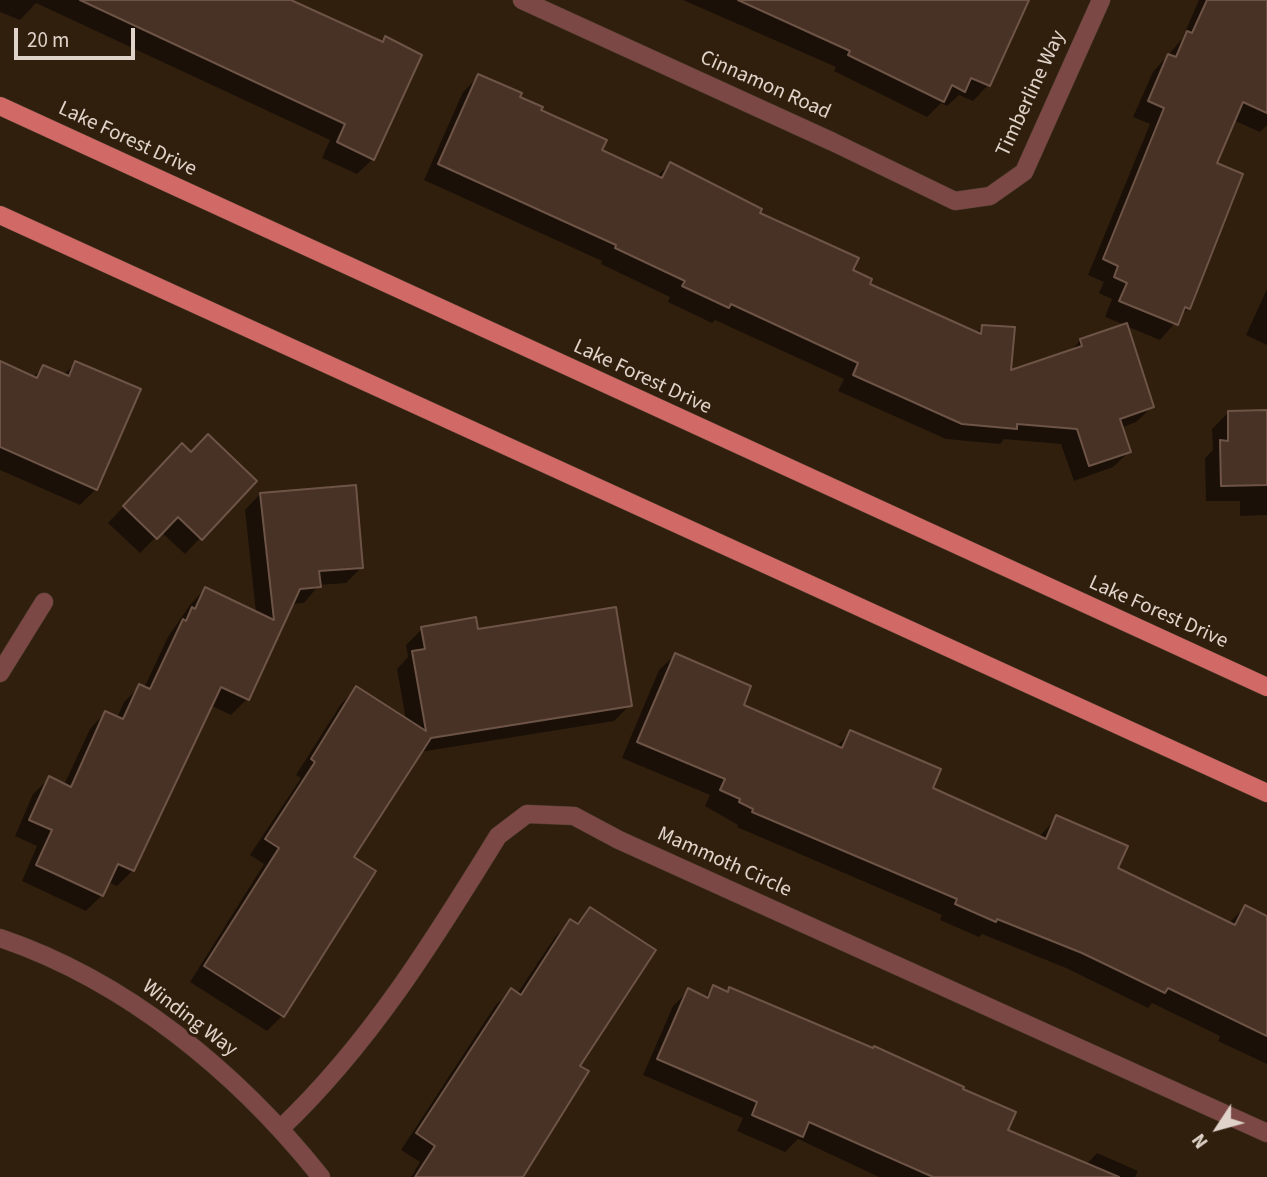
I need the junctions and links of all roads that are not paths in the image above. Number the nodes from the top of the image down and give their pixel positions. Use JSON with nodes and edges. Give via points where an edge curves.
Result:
{"nodes":[{"id":1,"x":522,"y":0,"type":"edge"},
{"id":2,"x":1101,"y":0,"type":"edge"},
{"id":3,"x":0,"y":107,"type":"edge"},
{"id":4,"x":990,"y":196,"type":"joint"},
{"id":5,"x":0,"y":215,"type":"edge"},
{"id":6,"x":44,"y":602,"type":"dead end"},
{"id":7,"x":0,"y":673,"type":"edge"},
{"id":8,"x":1267,"y":687,"type":"edge"},
{"id":9,"x":1267,"y":793,"type":"edge"},
{"id":10,"x":0,"y":938,"type":"edge"},
{"id":11,"x":280,"y":1129,"type":"junction"},
{"id":12,"x":1267,"y":1133,"type":"edge"},
{"id":13,"x":321,"y":1177,"type":"edge"}],
"edges":[{"from":1,"to":4,"type":"street","name":"Cinnamon Road","via":[[955,201]]},
{"from":2,"to":4,"type":"street","name":"Timberline Way","via":[[1024,172]]},
{"from":3,"to":8,"type":"main road","name":"Lake Forest Drive"},
{"from":5,"to":9,"type":"main road"},
{"from":6,"to":7,"type":"street"},
{"from":10,"to":11,"type":"street","name":"Winding Way","via":[[33,949],[106,987],[161,1023],[221,1071]]},
{"from":11,"to":12,"type":"street","name":"Mammoth Circle","via":[[320,1091],[372,1029],[498,836],[527,814],[575,816],[631,846]]},
{"from":11,"to":13,"type":"street","name":"Winding Way"}]}
